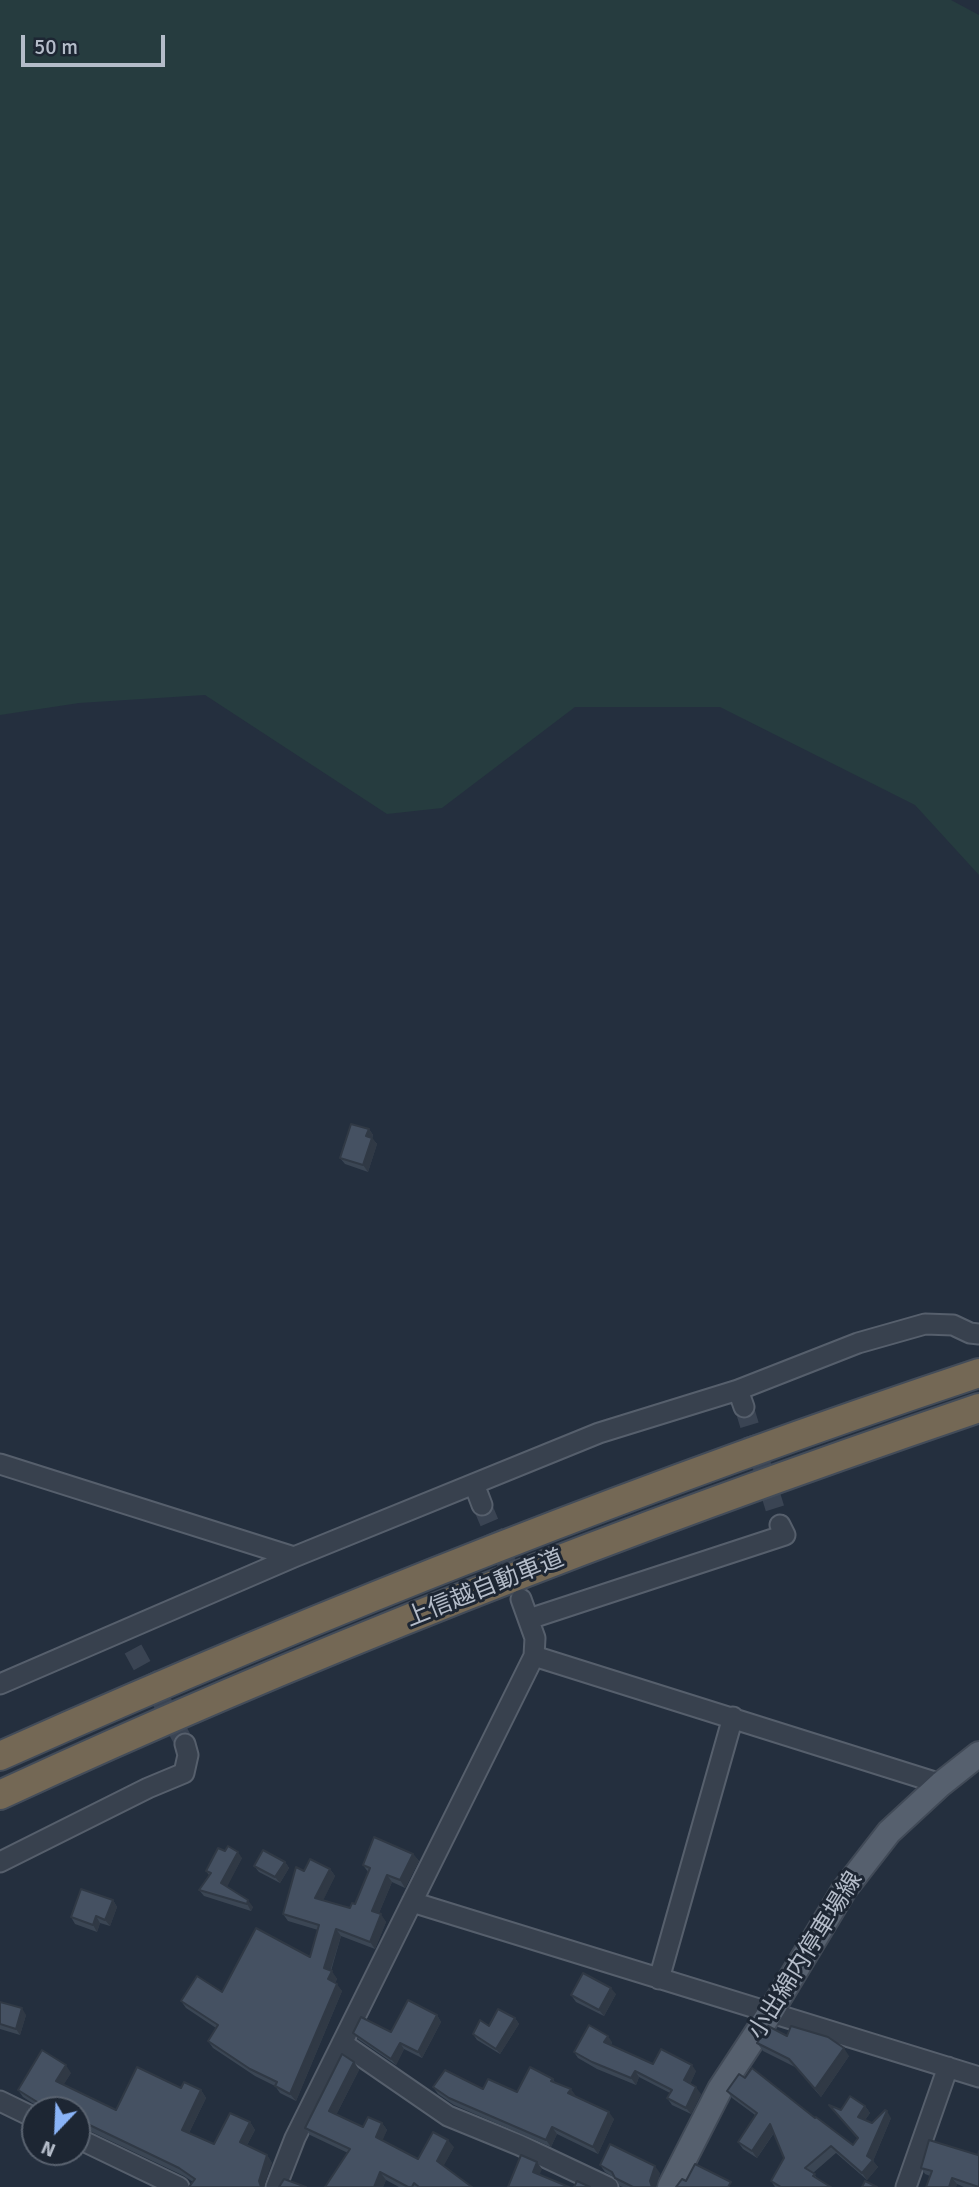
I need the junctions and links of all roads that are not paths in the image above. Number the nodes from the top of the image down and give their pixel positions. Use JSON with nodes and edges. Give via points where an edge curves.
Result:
{"nodes":[{"id":1,"x":979,"y":1334,"type":"edge"},
{"id":2,"x":975,"y":1375,"type":"edge"},
{"id":3,"x":978,"y":1408,"type":"edge"},
{"id":4,"x":0,"y":1464,"type":"edge"},
{"id":5,"x":474,"y":1484,"type":"junction"},
{"id":6,"x":482,"y":1505,"type":"tunnel mouth"},
{"id":7,"x":780,"y":1525,"type":"dead end"},
{"id":8,"x":294,"y":1557,"type":"junction"},
{"id":9,"x":521,"y":1599,"type":"tunnel mouth"},
{"id":10,"x":529,"y":1619,"type":"junction"},
{"id":11,"x":534,"y":1656,"type":"junction"},
{"id":12,"x":0,"y":1684,"type":"edge"},
{"id":13,"x":733,"y":1717,"type":"junction"},
{"id":14,"x":185,"y":1744,"type":"tunnel mouth"},
{"id":15,"x":979,"y":1754,"type":"edge"},
{"id":16,"x":0,"y":1756,"type":"edge"},
{"id":17,"x":941,"y":1784,"type":"junction"},
{"id":18,"x":0,"y":1795,"type":"edge"},
{"id":19,"x":0,"y":1862,"type":"edge"},
{"id":20,"x":412,"y":1902,"type":"junction"},
{"id":21,"x":660,"y":1979,"type":"junction"},
{"id":22,"x":770,"y":2013,"type":"junction"},
{"id":23,"x":342,"y":2043,"type":"junction"},
{"id":24,"x":948,"y":2067,"type":"junction"},
{"id":25,"x":979,"y":2077,"type":"edge"},
{"id":26,"x":0,"y":2101,"type":"edge"},
{"id":27,"x":21,"y":2111,"type":"edge"},
{"id":28,"x":91,"y":2145,"type":"edge"},
{"id":29,"x":179,"y":2187,"type":"edge"},
{"id":30,"x":276,"y":2187,"type":"edge"},
{"id":31,"x":608,"y":2187,"type":"edge"},
{"id":32,"x":670,"y":2187,"type":"edge"},
{"id":33,"x":906,"y":2187,"type":"edge"}],
"edges":[{"from":1,"to":5,"type":"street","via":[[953,1325],[925,1324],[858,1343],[741,1398],[599,1433]]},
{"from":2,"to":16,"type":"highway","name":"上信越自動車道","via":[[774,1443],[523,1537],[213,1663]]},
{"from":3,"to":18,"type":"highway","name":"上信越自動車道","via":[[786,1474],[495,1584],[226,1694]]},
{"from":4,"to":8,"type":"street"},
{"from":5,"to":6,"type":"street"},
{"from":5,"to":8,"type":"street"},
{"from":7,"to":10,"type":"street","via":[[785,1535]]},
{"from":8,"to":12,"type":"street","via":[[130,1640]]},
{"from":9,"to":10,"type":"street"},
{"from":10,"to":11,"type":"street"},
{"from":11,"to":13,"type":"street"},
{"from":11,"to":20,"type":"street"},
{"from":13,"to":17,"type":"street"},
{"from":13,"to":21,"type":"street"},
{"from":14,"to":19,"type":"street","via":[[184,1773]]},
{"from":15,"to":17,"type":"main road","name":"小出綿内停車場線"},
{"from":17,"to":22,"type":"main road","name":"小出綿内停車場線","via":[[889,1832],[844,1890]]},
{"from":20,"to":21,"type":"street"},
{"from":20,"to":23,"type":"street"},
{"from":21,"to":22,"type":"street"},
{"from":22,"to":24,"type":"street"},
{"from":22,"to":32,"type":"main road","name":"小出綿内停車場線","via":[[720,2089]]},
{"from":23,"to":30,"type":"street"},
{"from":23,"to":31,"type":"street","via":[[448,2116]]},
{"from":24,"to":25,"type":"street"},
{"from":24,"to":33,"type":"street"},
{"from":26,"to":27,"type":"street"},
{"from":28,"to":29,"type":"street"}]}
